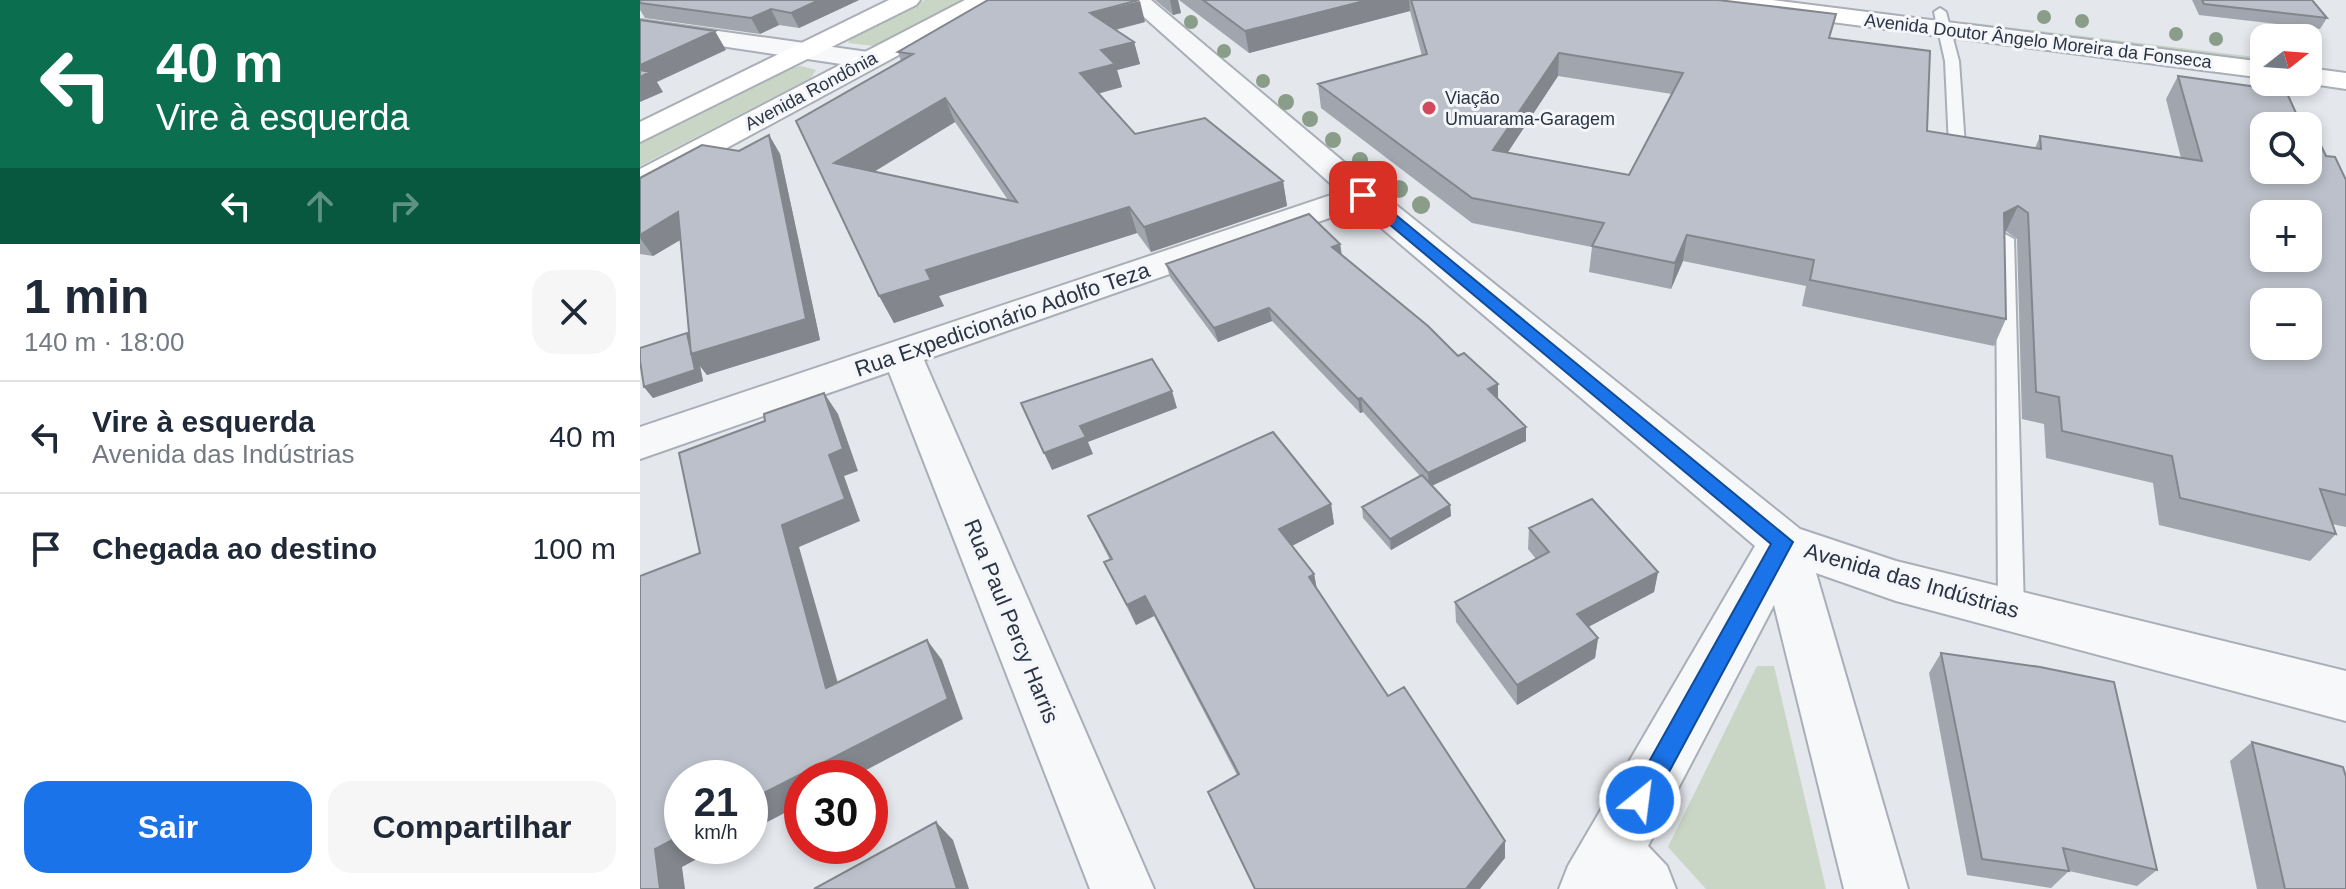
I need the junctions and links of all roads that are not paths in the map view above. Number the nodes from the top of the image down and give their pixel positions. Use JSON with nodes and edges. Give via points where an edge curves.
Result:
{"nodes":[{"id":1,"x":908,"y":0,"type":"edge"},
{"id":2,"x":983,"y":0,"type":"edge"},
{"id":3,"x":1137,"y":0,"type":"edge"},
{"id":4,"x":1716,"y":0,"type":"edge"},
{"id":5,"x":1842,"y":0,"type":"edge"},
{"id":6,"x":1804,"y":6,"type":"edge"},
{"id":7,"x":1942,"y":21,"type":"junction"},
{"id":8,"x":640,"y":27,"type":"edge"},
{"id":9,"x":805,"y":51,"type":"junction"},
{"id":10,"x":2250,"y":51,"type":"edge"},
{"id":11,"x":2322,"y":59,"type":"edge"},
{"id":12,"x":868,"y":60,"type":"junction"},
{"id":13,"x":2346,"y":62,"type":"edge"},
{"id":14,"x":2250,"y":68,"type":"edge"},
{"id":15,"x":2322,"y":78,"type":"edge"},
{"id":16,"x":2346,"y":81,"type":"edge"},
{"id":17,"x":640,"y":133,"type":"edge"},
{"id":18,"x":1957,"y":146,"type":"edge"},
{"id":19,"x":642,"y":180,"type":"edge"},
{"id":20,"x":1363,"y":195,"type":"junction"},
{"id":21,"x":2005,"y":239,"type":"edge"},
{"id":22,"x":902,"y":354,"type":"junction"},
{"id":23,"x":640,"y":443,"type":"edge"},
{"id":24,"x":1783,"y":542,"type":"junction"},
{"id":25,"x":2011,"y":610,"type":"junction"},
{"id":26,"x":2346,"y":696,"type":"edge"},
{"id":27,"x":1616,"y":877,"type":"edge"},
{"id":28,"x":1122,"y":889,"type":"edge"},
{"id":29,"x":1876,"y":889,"type":"edge"}],
"edges":[{"from":1,"to":9,"type":"street","name":"Avenida Rondônia"},
{"from":2,"to":12,"type":"street","name":"Avenida Rondônia"},
{"from":3,"to":20,"type":"street","name":"Avenida das Indústrias"},
{"from":4,"to":6,"type":"street","name":"Avenida Doutor Ângelo Moreira da Fonseca"},
{"from":5,"to":7,"type":"street","name":"Avenida Doutor Ângelo Moreira da Fonseca"},
{"from":6,"to":7,"type":"street","name":"Avenida Doutor Ângelo Moreira da Fonseca"},
{"from":7,"to":10,"type":"street","name":"Avenida Doutor Ângelo Moreira da Fonseca"},
{"from":7,"to":14,"type":"street","name":"Avenida Doutor Ângelo Moreira da Fonseca"},
{"from":7,"to":18,"type":"lane","via":[[1952,61]]},
{"from":8,"to":9,"type":"street"},
{"from":9,"to":12,"type":"street"},
{"from":9,"to":17,"type":"street","name":"Avenida Rondônia"},
{"from":11,"to":13,"type":"street"},
{"from":12,"to":19,"type":"street","name":"Avenida Rondônia"},
{"from":15,"to":16,"type":"street"},
{"from":20,"to":22,"type":"street","name":"Rua Expedicionário Adolfo Teza"},
{"from":20,"to":24,"type":"street","name":"Avenida das Indústrias"},
{"from":21,"to":25,"type":"lane"},
{"from":22,"to":23,"type":"street","name":"Rua Expedicionário Adolfo Teza"},
{"from":22,"to":28,"type":"street","name":"Rua Paul Percy Harris"},
{"from":24,"to":25,"type":"street","name":"Avenida das Indústrias","via":[[1896,581]]},
{"from":24,"to":27,"type":"street"},
{"from":24,"to":29,"type":"street"},
{"from":25,"to":26,"type":"street","name":"Avenida das Indústrias"}]}
